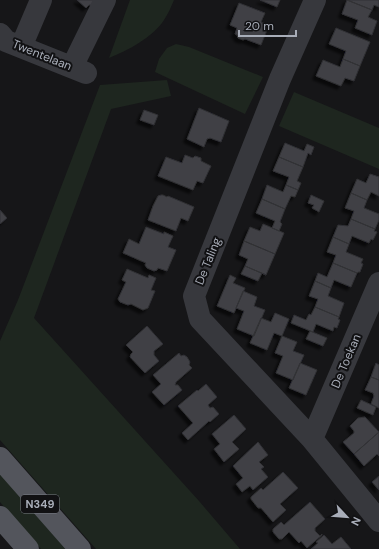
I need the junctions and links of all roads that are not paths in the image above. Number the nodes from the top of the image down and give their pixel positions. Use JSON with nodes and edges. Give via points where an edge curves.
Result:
{"nodes":[{"id":1,"x":41,"y":0,"type":"edge"},
{"id":2,"x":105,"y":0,"type":"edge"},
{"id":3,"x":315,"y":0,"type":"edge"},
{"id":4,"x":0,"y":34,"type":"edge"},
{"id":5,"x":21,"y":47,"type":"junction"},
{"id":6,"x":379,"y":283,"type":"edge"},
{"id":7,"x":312,"y":440,"type":"junction"},
{"id":8,"x":0,"y":458,"type":"edge"},
{"id":9,"x":0,"y":517,"type":"edge"},
{"id":10,"x":379,"y":521,"type":"edge"},
{"id":11,"x":28,"y":549,"type":"edge"},
{"id":12,"x":80,"y":549,"type":"edge"}],
"edges":[{"from":1,"to":5,"type":"street"},
{"from":2,"to":5,"type":"street","name":"Twentelaan","via":[[79,70]]},
{"from":3,"to":7,"type":"street","name":"De Taling","via":[[280,79],[194,296],[200,319]]},
{"from":4,"to":5,"type":"street","name":"Twentelaan","via":[[6,41]]},
{"from":6,"to":7,"type":"street","name":"De Toekan"},
{"from":7,"to":10,"type":"street","name":"De Taling"},
{"from":8,"to":12,"type":"main road","number":"N349"},
{"from":9,"to":11,"type":"main road"}]}
